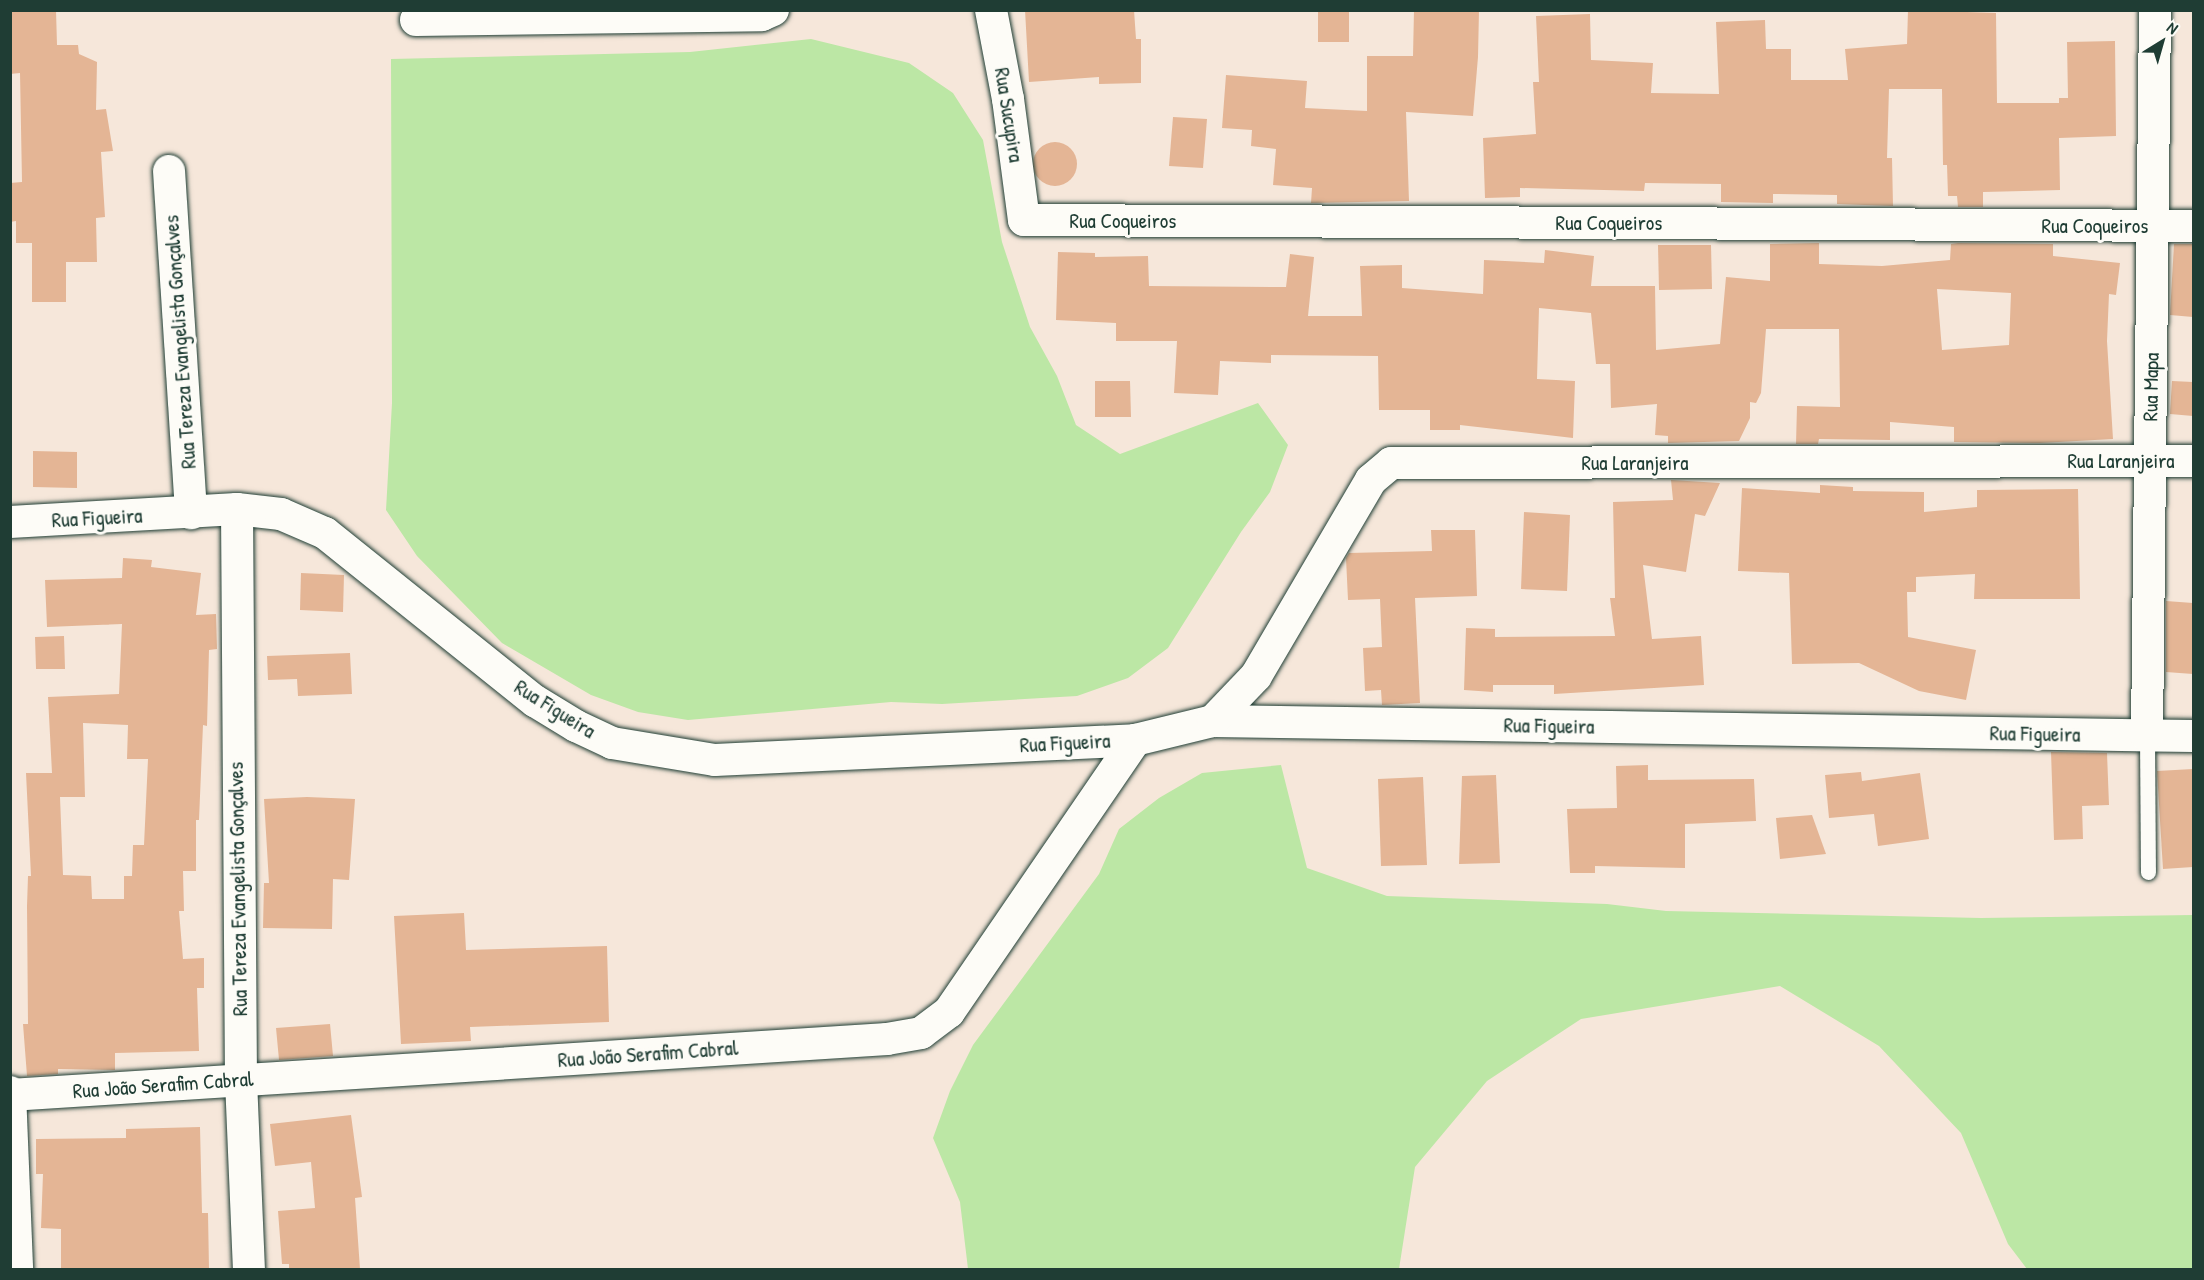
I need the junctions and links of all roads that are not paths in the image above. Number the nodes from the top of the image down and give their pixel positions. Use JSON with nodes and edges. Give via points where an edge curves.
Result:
{"nodes":[{"id":1,"x":773,"y":10,"type":"edge"},
{"id":2,"x":991,"y":10,"type":"edge"},
{"id":3,"x":2155,"y":10,"type":"edge"},
{"id":4,"x":416,"y":20,"type":"dead end"},
{"id":5,"x":169,"y":171,"type":"dead end"},
{"id":6,"x":1024,"y":220,"type":"joint"},
{"id":7,"x":2152,"y":226,"type":"junction"},
{"id":8,"x":2193,"y":226,"type":"edge"},
{"id":9,"x":2193,"y":461,"type":"edge"},
{"id":10,"x":2150,"y":462,"type":"junction"},
{"id":11,"x":237,"y":508,"type":"junction"},
{"id":12,"x":191,"y":513,"type":"junction"},
{"id":13,"x":10,"y":522,"type":"edge"},
{"id":14,"x":1213,"y":721,"type":"junction"},
{"id":15,"x":2147,"y":736,"type":"junction"},
{"id":16,"x":2193,"y":736,"type":"edge"},
{"id":17,"x":1135,"y":740,"type":"junction"},
{"id":18,"x":2148,"y":872,"type":"dead end"},
{"id":19,"x":241,"y":1080,"type":"junction"},
{"id":20,"x":11,"y":1094,"type":"edge"},
{"id":21,"x":17,"y":1269,"type":"edge"},
{"id":22,"x":249,"y":1269,"type":"edge"}],
"edges":[{"from":1,"to":4,"type":"street","via":[[762,15]]},
{"from":2,"to":6,"type":"street","name":"Rua Sucupira"},
{"from":3,"to":7,"type":"street","name":"Rua Mapa"},
{"from":5,"to":12,"type":"street","name":"Rua Tereza Evangelista Gonçalves"},
{"from":6,"to":7,"type":"street","name":"Rua Coqueiros"},
{"from":7,"to":8,"type":"street","name":"Rua Coqueiros"},
{"from":7,"to":10,"type":"street","name":"Rua Mapa"},
{"from":9,"to":10,"type":"street","name":"Rua Laranjeira"},
{"from":10,"to":14,"type":"street","name":"Rua Laranjeira","via":[[1391,463],[1371,480],[1256,676]]},
{"from":10,"to":15,"type":"street","name":"Rua Mapa"},
{"from":11,"to":12,"type":"street","name":"Rua Figueira"},
{"from":11,"to":17,"type":"street","name":"Rua Figueira","via":[[281,514],[325,533],[535,701],[612,743],[715,760]]},
{"from":11,"to":19,"type":"street","name":"Rua Tereza Evangelista Gonçalves"},
{"from":12,"to":13,"type":"street","name":"Rua Figueira"},
{"from":14,"to":15,"type":"street","name":"Rua Figueira"},
{"from":14,"to":17,"type":"street","name":"Rua Figueira"},
{"from":15,"to":16,"type":"street","name":"Rua Figueira"},
{"from":15,"to":18,"type":"lane","name":"Rua Mapa"},
{"from":17,"to":19,"type":"street","name":"Rua João Serafim Cabral","via":[[949,1012],[921,1032],[888,1039]]},
{"from":19,"to":20,"type":"street","name":"Rua João Serafim Cabral"},
{"from":19,"to":22,"type":"street","name":"Rua Tereza Evangelista Gonçalves"},
{"from":20,"to":21,"type":"street"}]}
